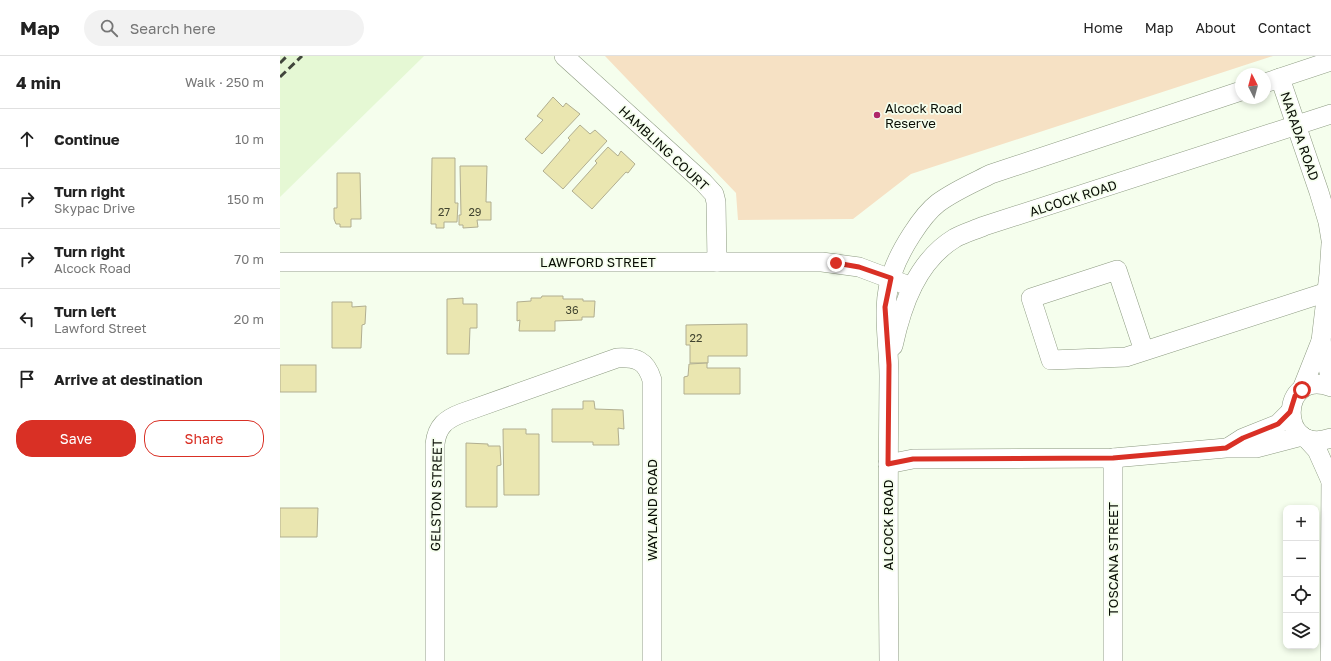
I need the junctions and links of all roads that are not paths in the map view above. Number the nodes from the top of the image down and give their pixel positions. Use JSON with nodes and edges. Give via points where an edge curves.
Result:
{"nodes":[{"id":1,"x":564,"y":56,"type":"edge"},
{"id":2,"x":1331,"y":61,"type":"edge"},
{"id":3,"x":1272,"y":80,"type":"edge"},
{"id":4,"x":1235,"y":93,"type":"edge"},
{"id":5,"x":1331,"y":114,"type":"edge"},
{"id":6,"x":1296,"y":125,"type":"junction"},
{"id":7,"x":1331,"y":240,"type":"edge"},
{"id":8,"x":1331,"y":244,"type":"edge"},
{"id":9,"x":280,"y":262,"type":"edge"},
{"id":10,"x":717,"y":262,"type":"junction"},
{"id":11,"x":891,"y":278,"type":"junction"},
{"id":12,"x":912,"y":287,"type":"junction"},
{"id":13,"x":1328,"y":292,"type":"junction"},
{"id":14,"x":1321,"y":341,"type":"junction"},
{"id":15,"x":1144,"y":351,"type":"junction"},
{"id":16,"x":641,"y":362,"type":"joint"},
{"id":17,"x":889,"y":365,"type":"junction"},
{"id":18,"x":1331,"y":380,"type":"edge"},
{"id":19,"x":1331,"y":387,"type":"edge"},
{"id":20,"x":1302,"y":390,"type":"junction"},
{"id":21,"x":1290,"y":412,"type":"junction"},
{"id":22,"x":1305,"y":438,"type":"junction"},
{"id":23,"x":1331,"y":438,"type":"edge"},
{"id":24,"x":1226,"y":448,"type":"junction"},
{"id":25,"x":1113,"y":458,"type":"junction"},
{"id":26,"x":888,"y":464,"type":"junction"},
{"id":27,"x":1331,"y":477,"type":"edge"},
{"id":28,"x":435,"y":661,"type":"edge"},
{"id":29,"x":652,"y":661,"type":"edge"},
{"id":30,"x":888,"y":661,"type":"edge"},
{"id":31,"x":1113,"y":661,"type":"edge"},
{"id":32,"x":1330,"y":661,"type":"edge"}],
"edges":[{"from":1,"to":10,"type":"street","name":"HAMBLING COURT","via":[[714,194],[717,210]]},
{"from":2,"to":3,"type":"street"},
{"from":3,"to":6,"type":"street","name":"NARADA ROAD"},
{"from":4,"to":11,"type":"street","name":"ALCOCK ROAD","via":[[991,174],[957,191],[928,213],[901,253]]},
{"from":5,"to":6,"type":"street","name":"ALCOCK ROAD"},
{"from":6,"to":7,"type":"street","name":"NARADA ROAD","via":[[1319,192]]},
{"from":6,"to":12,"type":"street","name":"ALCOCK ROAD","via":[[971,231],[955,238],[942,248]]},
{"from":8,"to":13,"type":"street"},
{"from":9,"to":10,"type":"street","name":"LAWFORD STREET"},
{"from":10,"to":11,"type":"street","name":"LAWFORD STREET","via":[[836,263],[859,267]]},
{"from":11,"to":12,"type":"street","name":"LAWFORD STREET"},
{"from":11,"to":17,"type":"street","name":"ALCOCK ROAD","via":[[885,307]]},
{"from":12,"to":17,"type":"street","name":"ALCOCK ROAD","via":[[904,301]]},
{"from":13,"to":14,"type":"street"},
{"from":13,"to":15,"type":"street"},
{"from":14,"to":18,"type":"street"},
{"from":14,"to":20,"type":"street"},
{"from":15,"to":15,"type":"street","via":[[1126,357],[1051,360],[1031,298],[1116,270]]},
{"from":16,"to":28,"type":"street","name":"GELSTON STREET","via":[[632,357],[617,358],[457,415],[444,422],[438,429],[435,444]]},
{"from":16,"to":29,"type":"street","name":"WAYLAND ROAD","via":[[649,369],[652,380]]},
{"from":17,"to":26,"type":"street","name":"ALCOCK ROAD"},
{"from":19,"to":20,"type":"street","via":[[1315,384]]},
{"from":20,"to":21,"type":"street","via":[[1295,396]]},
{"from":21,"to":22,"type":"street","via":[[1296,430]]},
{"from":21,"to":24,"type":"street","via":[[1278,424]]},
{"from":22,"to":23,"type":"street","via":[[1316,441]]},
{"from":22,"to":24,"type":"street","via":[[1256,448]]},
{"from":22,"to":27,"type":"street","via":[[1317,450]]},
{"from":24,"to":25,"type":"street"},
{"from":25,"to":26,"type":"street","via":[[913,459]]},
{"from":25,"to":31,"type":"street","name":"TOSCANA STREET"},
{"from":26,"to":30,"type":"street","name":"ALCOCK ROAD"},
{"from":27,"to":32,"type":"street"}]}
